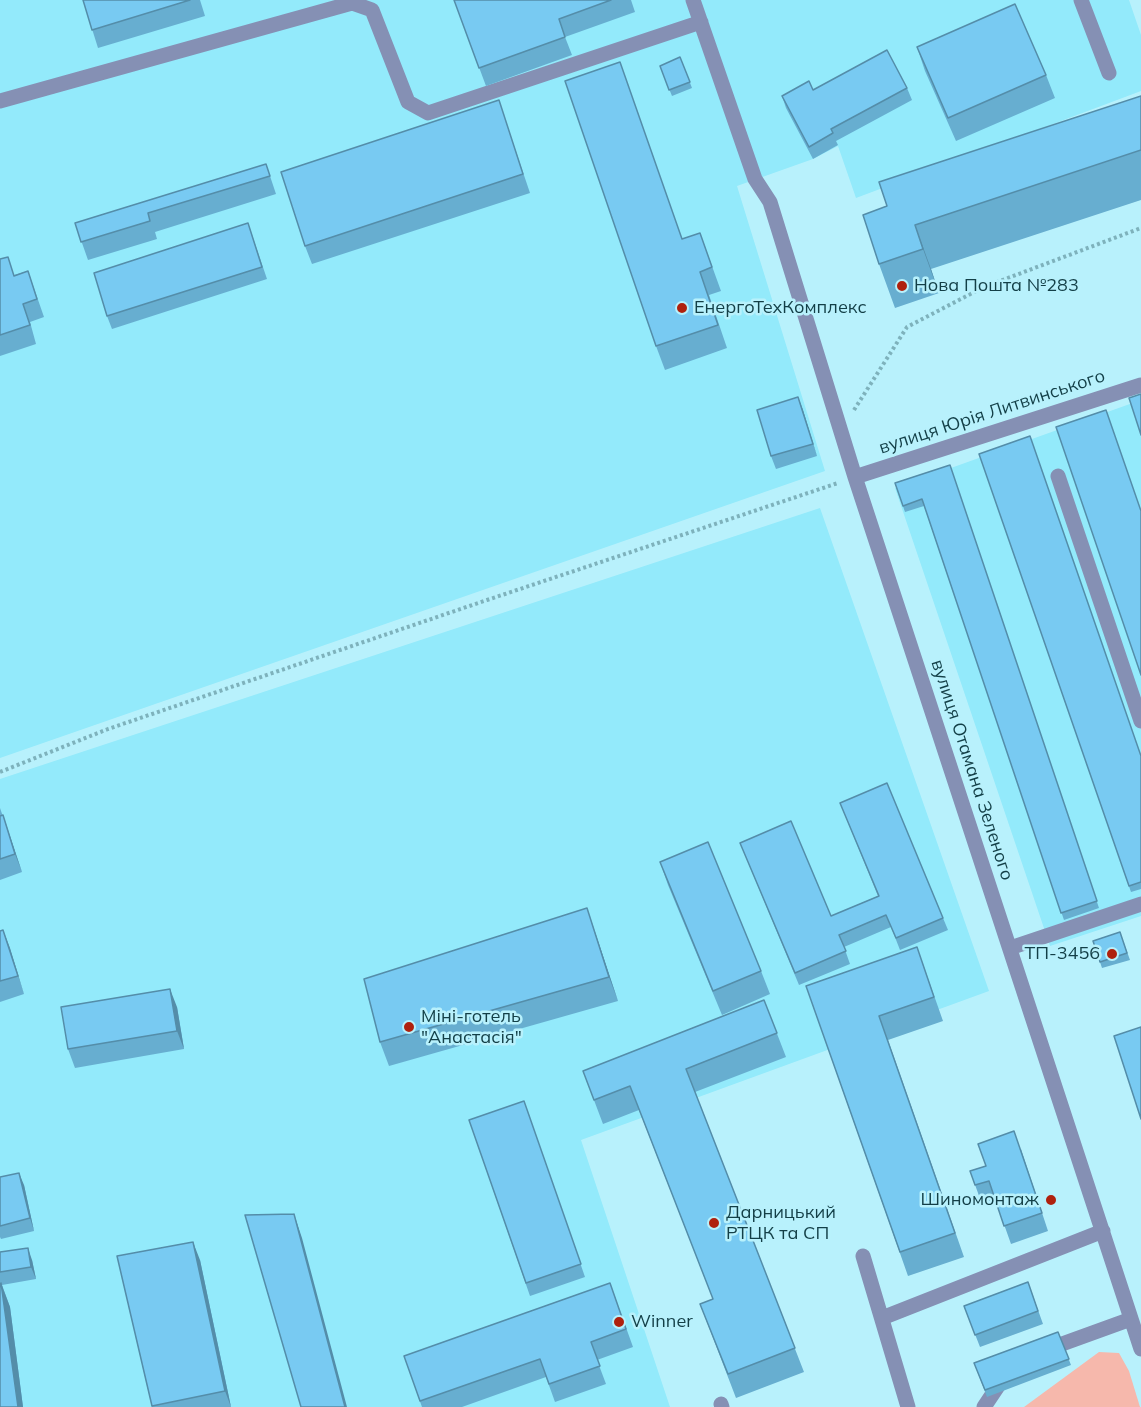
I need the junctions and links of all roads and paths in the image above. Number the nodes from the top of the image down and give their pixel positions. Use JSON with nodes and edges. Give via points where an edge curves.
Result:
{"nodes":[{"id":1,"x":693,"y":0,"type":"edge"},
{"id":2,"x":1081,"y":0,"type":"edge"},
{"id":3,"x":701,"y":22,"type":"junction"},
{"id":4,"x":1109,"y":73,"type":"dead end"},
{"id":5,"x":0,"y":101,"type":"edge"},
{"id":6,"x":1141,"y":228,"type":"edge"},
{"id":7,"x":1141,"y":385,"type":"edge"},
{"id":8,"x":841,"y":431,"type":"junction"},
{"id":9,"x":1058,"y":476,"type":"dead end"},
{"id":10,"x":855,"y":477,"type":"junction"},
{"id":11,"x":1141,"y":721,"type":"edge"},
{"id":12,"x":0,"y":772,"type":"edge"},
{"id":13,"x":1141,"y":904,"type":"edge"},
{"id":14,"x":1010,"y":948,"type":"junction"},
{"id":15,"x":1103,"y":1232,"type":"junction"},
{"id":16,"x":863,"y":1256,"type":"dead end"},
{"id":17,"x":882,"y":1318,"type":"junction"},
{"id":18,"x":1131,"y":1319,"type":"junction"},
{"id":19,"x":1141,"y":1349,"type":"edge"},
{"id":20,"x":1034,"y":1358,"type":"edge"},
{"id":21,"x":1016,"y":1368,"type":"edge"},
{"id":22,"x":908,"y":1407,"type":"edge"},
{"id":23,"x":984,"y":1407,"type":"edge"}],
"edges":[{"from":1,"to":3,"type":"street","name":"вулиця Отамана Зеленого"},
{"from":2,"to":4,"type":"street"},
{"from":3,"to":5,"type":"street","via":[[428,113],[408,102],[372,10],[352,3]]},
{"from":3,"to":8,"type":"street","name":"вулиця Отамана Зеленого","via":[[755,179],[770,202]]},
{"from":6,"to":8,"type":"path","via":[[984,287],[908,327]]},
{"from":7,"to":10,"type":"street","name":"вулиця Юрія Литвинського"},
{"from":8,"to":10,"type":"street","name":"вулиця Отамана Зеленого"},
{"from":9,"to":11,"type":"street"},
{"from":10,"to":12,"type":"path","via":[[119,725]]},
{"from":10,"to":14,"type":"street","name":"вулиця Отамана Зеленого"},
{"from":13,"to":14,"type":"street"},
{"from":14,"to":15,"type":"street","name":"вулиця Отамана Зеленого"},
{"from":15,"to":17,"type":"street"},
{"from":15,"to":18,"type":"street","name":"вулиця Отамана Зеленого"},
{"from":16,"to":17,"type":"street"},
{"from":17,"to":22,"type":"street"},
{"from":18,"to":19,"type":"street","name":"вулиця Отамана Зеленого"},
{"from":18,"to":20,"type":"street"},
{"from":21,"to":23,"type":"street","via":[[1007,1372]]}]}
